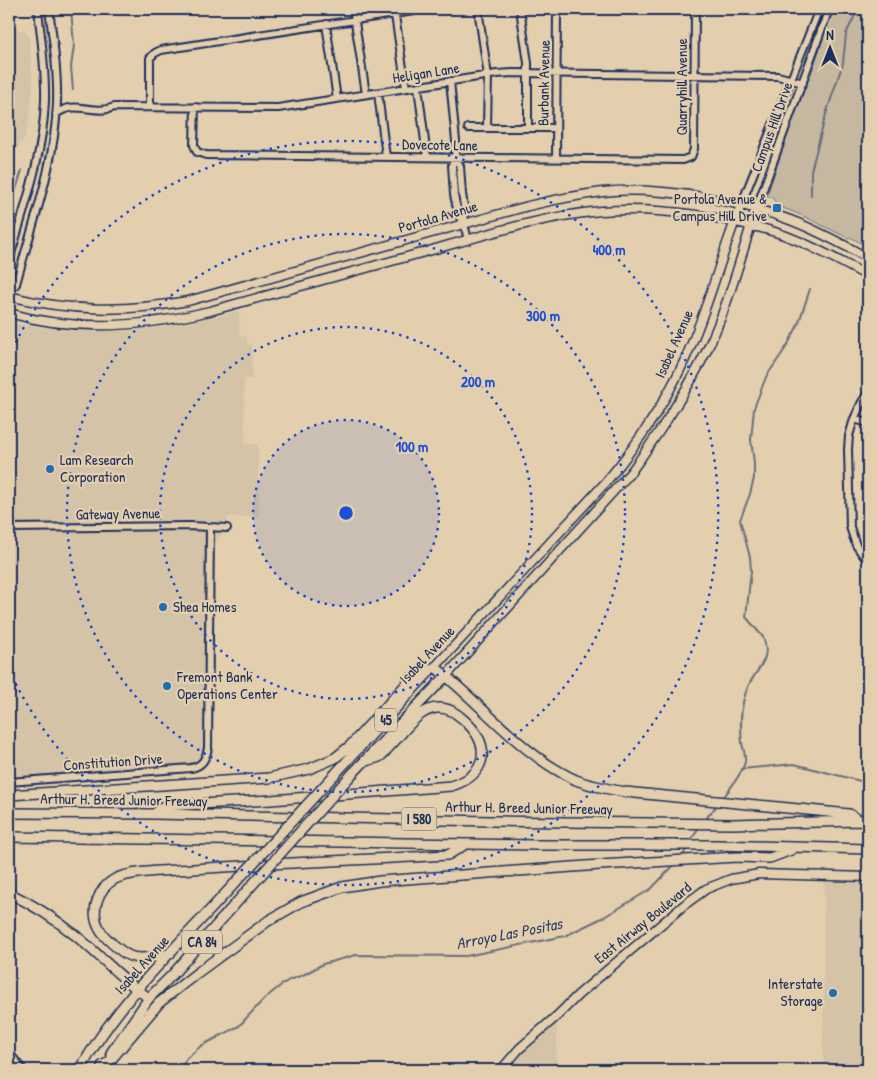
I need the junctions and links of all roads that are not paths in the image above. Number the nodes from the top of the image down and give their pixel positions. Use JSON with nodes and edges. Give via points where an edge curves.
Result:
{"nodes":[{"id":1,"x":38,"y":9,"type":"edge"},
{"id":2,"x":49,"y":9,"type":"edge"},
{"id":3,"x":353,"y":9,"type":"edge"},
{"id":4,"x":478,"y":9,"type":"edge"},
{"id":5,"x":520,"y":9,"type":"edge"},
{"id":6,"x":557,"y":9,"type":"edge"},
{"id":7,"x":695,"y":9,"type":"edge"},
{"id":8,"x":819,"y":9,"type":"edge"},
{"id":9,"x":829,"y":9,"type":"edge"},
{"id":10,"x":394,"y":11,"type":"edge"},
{"id":11,"x":414,"y":11,"type":"dead end"},
{"id":12,"x":354,"y":20,"type":"junction"},
{"id":13,"x":326,"y":24,"type":"junction"},
{"id":14,"x":528,"y":73,"type":"junction"},
{"id":15,"x":556,"y":73,"type":"junction"},
{"id":16,"x":488,"y":76,"type":"junction"},
{"id":17,"x":695,"y":76,"type":"junction"},
{"id":18,"x":792,"y":79,"type":"junction"},
{"id":19,"x":450,"y":81,"type":"junction"},
{"id":20,"x":803,"y":83,"type":"junction"},
{"id":21,"x":418,"y":87,"type":"junction"},
{"id":22,"x":406,"y":88,"type":"junction"},
{"id":23,"x":378,"y":93,"type":"junction"},
{"id":24,"x":366,"y":94,"type":"junction"},
{"id":25,"x":337,"y":99,"type":"junction"},
{"id":26,"x":150,"y":107,"type":"junction"},
{"id":27,"x":195,"y":107,"type":"junction"},
{"id":28,"x":56,"y":114,"type":"junction"},
{"id":29,"x":468,"y":128,"type":"dead end"},
{"id":30,"x":487,"y":128,"type":"junction"},
{"id":31,"x":528,"y":128,"type":"junction"},
{"id":32,"x":556,"y":128,"type":"junction"},
{"id":33,"x":386,"y":157,"type":"junction"},
{"id":34,"x":427,"y":157,"type":"junction"},
{"id":35,"x":455,"y":158,"type":"junction"},
{"id":36,"x":556,"y":158,"type":"junction"},
{"id":37,"x":683,"y":160,"type":"joint"},
{"id":38,"x":741,"y":206,"type":"junction"},
{"id":39,"x":756,"y":208,"type":"junction"},
{"id":40,"x":734,"y":222,"type":"junction"},
{"id":41,"x":464,"y":224,"type":"junction"},
{"id":42,"x":751,"y":226,"type":"junction"},
{"id":43,"x":468,"y":240,"type":"junction"},
{"id":44,"x":868,"y":258,"type":"edge"},
{"id":45,"x":9,"y":261,"type":"edge"},
{"id":46,"x":868,"y":276,"type":"edge"},
{"id":47,"x":9,"y":292,"type":"edge"},
{"id":48,"x":9,"y":296,"type":"edge"},
{"id":49,"x":9,"y":313,"type":"edge"},
{"id":50,"x":868,"y":393,"type":"edge"},
{"id":51,"x":854,"y":419,"type":"junction"},
{"id":52,"x":868,"y":423,"type":"edge"},
{"id":53,"x":210,"y":527,"type":"junction"},
{"id":54,"x":9,"y":528,"type":"edge"},
{"id":55,"x":227,"y":528,"type":"dead end"},
{"id":56,"x":868,"y":562,"type":"edge"},
{"id":57,"x":435,"y":666,"type":"junction"},
{"id":58,"x":446,"y":676,"type":"junction"},
{"id":59,"x":365,"y":761,"type":"junction"},
{"id":60,"x":336,"y":773,"type":"joint"},
{"id":61,"x":9,"y":782,"type":"edge"},
{"id":62,"x":9,"y":795,"type":"edge"},
{"id":63,"x":9,"y":813,"type":"edge"},
{"id":64,"x":154,"y":814,"type":"junction"},
{"id":65,"x":864,"y":822,"type":"edge"},
{"id":66,"x":9,"y":838,"type":"edge"},
{"id":67,"x":466,"y":844,"type":"junction"},
{"id":68,"x":795,"y":848,"type":"junction"},
{"id":69,"x":868,"y":849,"type":"edge"},
{"id":70,"x":868,"y":877,"type":"edge"},
{"id":71,"x":9,"y":893,"type":"edge"},
{"id":72,"x":170,"y":954,"type":"junction"},
{"id":73,"x":136,"y":990,"type":"junction"},
{"id":74,"x":149,"y":998,"type":"junction"},
{"id":75,"x":9,"y":1054,"type":"edge"},
{"id":76,"x":101,"y":1068,"type":"edge"},
{"id":77,"x":23,"y":1070,"type":"edge"},
{"id":78,"x":80,"y":1070,"type":"edge"},
{"id":79,"x":501,"y":1070,"type":"edge"}],
"edges":[{"from":1,"to":45,"type":"street","via":[[45,76],[43,123],[35,168]]},
{"from":2,"to":28,"type":"street","via":[[57,76]]},
{"from":3,"to":12,"type":"street"},
{"from":4,"to":16,"type":"street"},
{"from":5,"to":14,"type":"street"},
{"from":6,"to":15,"type":"street","name":"Burbank Avenue"},
{"from":7,"to":17,"type":"street","name":"Quarryhill Avenue"},
{"from":8,"to":18,"type":"street","name":"Campus Hill Drive"},
{"from":9,"to":20,"type":"street","name":"Campus Hill Drive"},
{"from":10,"to":11,"type":"street"},
{"from":10,"to":12,"type":"street"},
{"from":10,"to":22,"type":"street"},
{"from":12,"to":13,"type":"street"},
{"from":12,"to":24,"type":"street"},
{"from":13,"to":25,"type":"street"},
{"from":13,"to":26,"type":"street","via":[[161,50],[150,58]]},
{"from":14,"to":15,"type":"street","name":"Heligan Lane"},
{"from":14,"to":16,"type":"street","name":"Heligan Lane"},
{"from":14,"to":31,"type":"street"},
{"from":15,"to":17,"type":"street","name":"Heligan Lane"},
{"from":15,"to":32,"type":"street","name":"Burbank Avenue"},
{"from":16,"to":19,"type":"street","name":"Heligan Lane"},
{"from":16,"to":30,"type":"street"},
{"from":17,"to":18,"type":"street","name":"Heligan Lane","via":[[778,76]]},
{"from":17,"to":37,"type":"street","name":"Quarryhill Avenue","via":[[694,149],[691,157]]},
{"from":18,"to":20,"type":"street","name":"Heligan Lane"},
{"from":18,"to":38,"type":"street","name":"Campus Hill Drive"},
{"from":19,"to":21,"type":"street","name":"Heligan Lane"},
{"from":19,"to":35,"type":"street","via":[[455,119]]},
{"from":20,"to":39,"type":"street","name":"Campus Hill Drive"},
{"from":21,"to":22,"type":"street","name":"Heligan Lane"},
{"from":21,"to":34,"type":"street"},
{"from":22,"to":23,"type":"street","name":"Heligan Lane"},
{"from":23,"to":24,"type":"street","name":"Heligan Lane"},
{"from":23,"to":33,"type":"street"},
{"from":24,"to":25,"type":"street","name":"Heligan Lane"},
{"from":25,"to":27,"type":"street","name":"Heligan Lane","via":[[278,108]]},
{"from":26,"to":27,"type":"street","name":"Heligan Lane"},
{"from":26,"to":28,"type":"street","name":"Heligan Lane","via":[[106,110],[67,107]]},
{"from":27,"to":33,"type":"street","name":"Dovecote Lane","via":[[194,145],[198,152],[206,155]]},
{"from":28,"to":47,"type":"street","via":[[43,186],[16,284]]},
{"from":29,"to":30,"type":"street"},
{"from":30,"to":31,"type":"street"},
{"from":31,"to":32,"type":"street"},
{"from":32,"to":36,"type":"street","name":"Burbank Avenue"},
{"from":33,"to":34,"type":"street","name":"Dovecote Lane"},
{"from":34,"to":35,"type":"street","name":"Dovecote Lane"},
{"from":35,"to":36,"type":"street","name":"Dovecote Lane"},
{"from":35,"to":41,"type":"street","via":[[452,165],[454,195]]},
{"from":36,"to":37,"type":"street","name":"Dovecote Lane"},
{"from":38,"to":39,"type":"main road","name":"Portola Avenue"},
{"from":38,"to":40,"type":"main road","name":"Campus Hill Drive"},
{"from":38,"to":41,"type":"main road","name":"Portola Avenue","via":[[669,192],[605,192],[546,202]]},
{"from":39,"to":42,"type":"main road","name":"Campus Hill Drive"},
{"from":39,"to":44,"type":"main road","name":"Portola Avenue","via":[[812,229]]},
{"from":40,"to":42,"type":"main road","name":"Portola Avenue"},
{"from":40,"to":43,"type":"main road","name":"Portola Avenue","via":[[667,211],[603,211],[543,220]]},
{"from":40,"to":57,"type":"main road","name":"Isabel Avenue","via":[[692,344],[656,413],[606,482]]},
{"from":41,"to":43,"type":"street"},
{"from":41,"to":48,"type":"main road","name":"Portola Avenue","via":[[170,304],[97,310],[55,306]]},
{"from":42,"to":46,"type":"main road","name":"Portola Avenue","via":[[787,236]]},
{"from":42,"to":58,"type":"main road","name":"Isabel Avenue","via":[[706,352],[648,448],[631,472]]},
{"from":43,"to":49,"type":"main road","name":"Portola Avenue","via":[[210,311],[154,322],[61,324]]},
{"from":50,"to":51,"type":"street"},
{"from":51,"to":52,"type":"street"},
{"from":51,"to":56,"type":"street","via":[[848,450],[850,527],[856,545]]},
{"from":53,"to":54,"type":"street","name":"Gateway Avenue"},
{"from":53,"to":55,"type":"street","name":"Gateway Avenue"},
{"from":53,"to":61,"type":"street","name":"Constitution Drive","via":[[208,748],[205,760],[191,768]]},
{"from":57,"to":58,"type":"highway"},
{"from":57,"to":60,"type":"highway","name":"Isabel Avenue","number":"45"},
{"from":57,"to":62,"type":"highway","via":[[412,678],[350,746],[335,758],[309,770],[269,778]]},
{"from":58,"to":59,"type":"highway","name":"Isabel Avenue","number":"45"},
{"from":58,"to":65,"type":"highway","via":[[532,752],[576,780],[607,789],[849,814]]},
{"from":59,"to":64,"type":"highway","via":[[380,756],[419,716],[435,708],[450,710],[469,724],[481,743],[483,754],[476,772],[451,786],[164,806]]},
{"from":59,"to":74,"type":"highway","name":"Isabel Avenue","number":"CA 84","bridge":true},
{"from":60,"to":72,"type":"highway","name":"Isabel Avenue","number":"CA 84","bridge":true},
{"from":63,"to":64,"type":"highway","name":"Arthur H. Breed Junior Freeway","number":"I 580"},
{"from":64,"to":65,"type":"highway","name":"Arthur H. Breed Junior Freeway","number":"I 580","via":[[683,824]]},
{"from":66,"to":67,"type":"highway","number":"I 580"},
{"from":67,"to":68,"type":"highway","number":"I 580"},
{"from":67,"to":72,"type":"highway","via":[[448,855],[130,874],[104,886],[95,910],[98,927],[108,940],[131,957]]},
{"from":68,"to":69,"type":"highway","number":"I 580"},
{"from":68,"to":76,"type":"highway","via":[[770,858],[655,862],[380,881],[342,887],[301,902],[268,921],[159,1004]]},
{"from":70,"to":79,"type":"main road","name":"East Airway Boulevard","via":[[759,874],[731,878],[706,889],[578,995]]},
{"from":71,"to":73,"type":"highway","via":[[74,934]]},
{"from":72,"to":73,"type":"highway","name":"Isabel Avenue","number":"CA 84"},
{"from":73,"to":74,"type":"highway"},
{"from":73,"to":78,"type":"highway","name":"Isabel Avenue","number":"CA 84","via":[[107,1027]]},
{"from":74,"to":76,"type":"highway","name":"Isabel Avenue","number":"CA 84"},
{"from":75,"to":77,"type":"street"}]}
